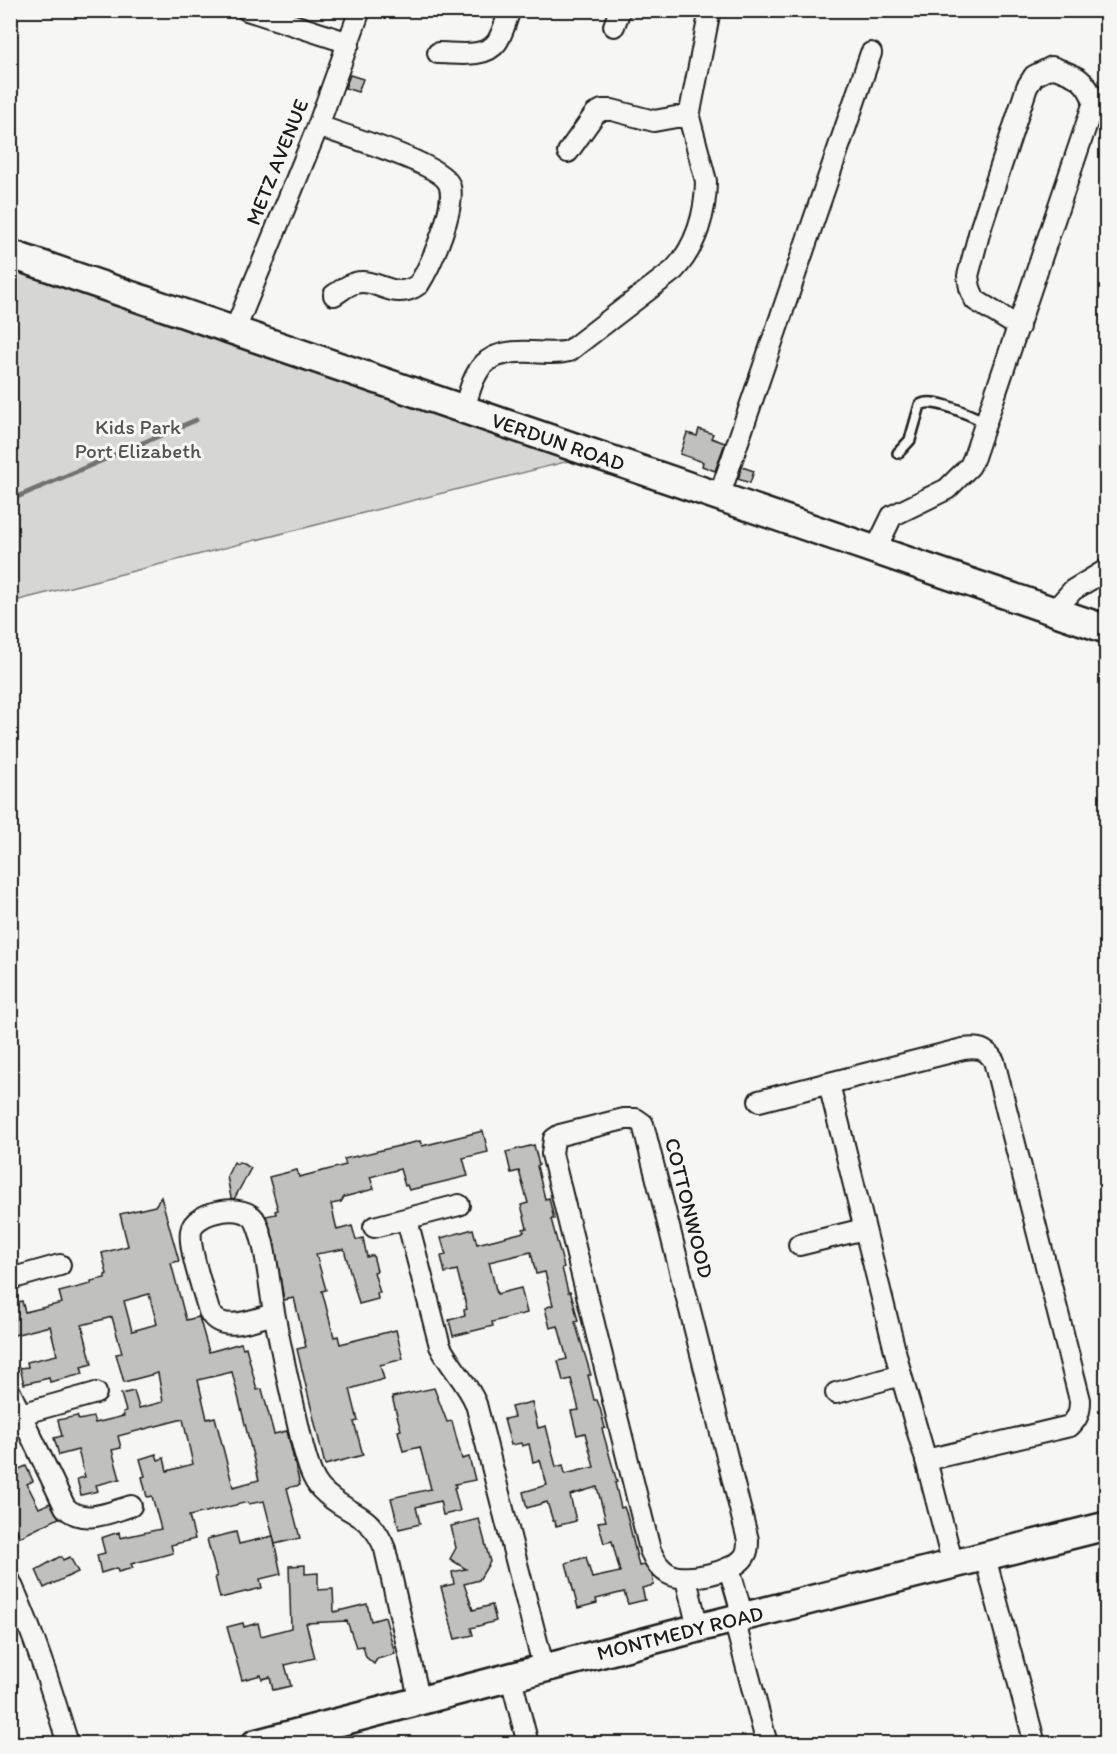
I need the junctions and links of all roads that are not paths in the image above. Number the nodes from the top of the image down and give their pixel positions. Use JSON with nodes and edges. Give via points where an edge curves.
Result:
{"nodes":[{"id":1,"x":247,"y":10,"type":"edge"},
{"id":2,"x":360,"y":10,"type":"edge"},
{"id":3,"x":510,"y":10,"type":"edge"},
{"id":4,"x":710,"y":10,"type":"edge"},
{"id":5,"x":349,"y":43,"type":"junction"},
{"id":6,"x":438,"y":53,"type":"dead end"},
{"id":7,"x":871,"y":53,"type":"dead end"},
{"id":8,"x":690,"y":117,"type":"junction"},
{"id":9,"x":318,"y":126,"type":"junction"},
{"id":10,"x":568,"y":152,"type":"dead end"},
{"id":11,"x":10,"y":254,"type":"edge"},
{"id":12,"x":334,"y":296,"type":"dead end"},
{"id":13,"x":1019,"y":327,"type":"junction"},
{"id":14,"x":235,"y":330,"type":"junction"},
{"id":15,"x":464,"y":410,"type":"junction"},
{"id":16,"x":986,"y":422,"type":"junction"},
{"id":17,"x":898,"y":453,"type":"dead end"},
{"id":18,"x":719,"y":497,"type":"junction"},
{"id":19,"x":875,"y":551,"type":"junction"},
{"id":20,"x":1107,"y":570,"type":"edge"},
{"id":21,"x":1054,"y":611,"type":"junction"},
{"id":22,"x":1107,"y":629,"type":"edge"},
{"id":23,"x":829,"y":1084,"type":"junction"},
{"id":24,"x":759,"y":1101,"type":"dead end"},
{"id":25,"x":459,"y":1205,"type":"dead end"},
{"id":26,"x":407,"y":1220,"type":"junction"},
{"id":27,"x":374,"y":1227,"type":"dead end"},
{"id":28,"x":864,"y":1229,"type":"junction"},
{"id":29,"x":799,"y":1245,"type":"dead end"},
{"id":30,"x":60,"y":1265,"type":"dead end"},
{"id":31,"x":10,"y":1279,"type":"edge"},
{"id":32,"x":274,"y":1314,"type":"junction"},
{"id":33,"x":901,"y":1375,"type":"junction"},
{"id":34,"x":10,"y":1392,"type":"edge"},
{"id":35,"x":96,"y":1393,"type":"dead end"},
{"id":36,"x":836,"y":1393,"type":"dead end"},
{"id":37,"x":21,"y":1414,"type":"junction"},
{"id":38,"x":926,"y":1460,"type":"junction"},
{"id":39,"x":132,"y":1506,"type":"dead end"},
{"id":40,"x":1107,"y":1526,"type":"edge"},
{"id":41,"x":985,"y":1557,"type":"junction"},
{"id":42,"x":953,"y":1564,"type":"junction"},
{"id":43,"x":729,"y":1568,"type":"junction"},
{"id":44,"x":686,"y":1579,"type":"junction"},
{"id":45,"x":10,"y":1581,"type":"edge"},
{"id":46,"x":739,"y":1618,"type":"junction"},
{"id":47,"x":698,"y":1628,"type":"junction"},
{"id":48,"x":544,"y":1669,"type":"junction"},
{"id":49,"x":511,"y":1678,"type":"junction"},
{"id":50,"x":420,"y":1702,"type":"junction"},
{"id":51,"x":68,"y":1743,"type":"edge"},
{"id":52,"x":255,"y":1743,"type":"edge"},
{"id":53,"x":528,"y":1743,"type":"edge"},
{"id":54,"x":767,"y":1743,"type":"edge"},
{"id":55,"x":1035,"y":1743,"type":"edge"}],
"edges":[{"from":1,"to":5,"type":"street"},
{"from":2,"to":5,"type":"street","name":"METZ AVENUE"},
{"from":3,"to":6,"type":"street","via":[[499,39],[488,50]]},
{"from":4,"to":8,"type":"street"},
{"from":5,"to":9,"type":"street","name":"METZ AVENUE"},
{"from":7,"to":18,"type":"street"},
{"from":8,"to":10,"type":"street","via":[[654,121],[602,110]]},
{"from":8,"to":15,"type":"street","via":[[706,192],[698,230],[682,261],[569,351],[512,351],[485,362],[470,387]]},
{"from":9,"to":12,"type":"street","via":[[426,166],[444,176],[452,193],[446,221],[419,284],[402,292],[361,282]]},
{"from":9,"to":14,"type":"street","name":"METZ AVENUE"},
{"from":11,"to":14,"type":"street","name":"VERDUN ROAD"},
{"from":13,"to":13,"type":"street","via":[[1094,102],[1077,76],[1052,67],[1034,76],[1027,87],[969,276],[975,300]]},
{"from":13,"to":16,"type":"street"},
{"from":14,"to":15,"type":"street","name":"VERDUN ROAD"},
{"from":15,"to":18,"type":"street","name":"VERDUN ROAD"},
{"from":16,"to":17,"type":"lane","via":[[936,402],[923,403],[910,440]]},
{"from":16,"to":19,"type":"street","via":[[970,466],[947,489],[891,516]]},
{"from":18,"to":19,"type":"street","name":"VERDUN ROAD"},
{"from":19,"to":21,"type":"street","name":"VERDUN ROAD"},
{"from":20,"to":21,"type":"street","via":[[1073,591]]},
{"from":21,"to":22,"type":"street","name":"VERDUN ROAD"},
{"from":23,"to":24,"type":"street"},
{"from":23,"to":28,"type":"street"},
{"from":23,"to":38,"type":"street","via":[[963,1049],[983,1049],[994,1061],[1080,1409],[1070,1426]]},
{"from":25,"to":26,"type":"street"},
{"from":26,"to":27,"type":"street"},
{"from":26,"to":48,"type":"street","via":[[440,1346],[469,1387],[476,1404]]},
{"from":28,"to":29,"type":"street"},
{"from":28,"to":33,"type":"street"},
{"from":30,"to":31,"type":"street"},
{"from":32,"to":32,"type":"street","via":[[255,1219],[236,1209],[197,1221],[191,1238],[212,1318],[221,1324],[233,1324]]},
{"from":32,"to":50,"type":"street","via":[[309,1468],[321,1489],[379,1534]]},
{"from":33,"to":36,"type":"street"},
{"from":33,"to":38,"type":"street"},
{"from":34,"to":37,"type":"street"},
{"from":35,"to":37,"type":"street"},
{"from":37,"to":39,"type":"street","via":[[70,1513],[92,1517]]},
{"from":38,"to":42,"type":"street"},
{"from":40,"to":41,"type":"street","name":"MONTMEDY ROAD"},
{"from":41,"to":42,"type":"street","name":"MONTMEDY ROAD"},
{"from":41,"to":55,"type":"street"},
{"from":42,"to":46,"type":"street","name":"MONTMEDY ROAD"},
{"from":43,"to":44,"type":"street"},
{"from":43,"to":44,"type":"street","name":"COTTONWOOD","via":[[743,1559],[748,1540],[644,1124],[624,1119],[560,1135],[554,1139],[552,1154],[650,1550],[666,1572]]},
{"from":43,"to":46,"type":"street"},
{"from":44,"to":47,"type":"street"},
{"from":45,"to":51,"type":"street","via":[[44,1666]]},
{"from":46,"to":47,"type":"street","name":"MONTMEDY ROAD"},
{"from":46,"to":54,"type":"street"},
{"from":47,"to":48,"type":"street","name":"MONTMEDY ROAD"},
{"from":48,"to":49,"type":"street","name":"MONTMEDY ROAD"},
{"from":49,"to":50,"type":"street","name":"MONTMEDY ROAD"},
{"from":49,"to":53,"type":"street"},
{"from":50,"to":52,"type":"street","name":"MONTMEDY ROAD"}]}
